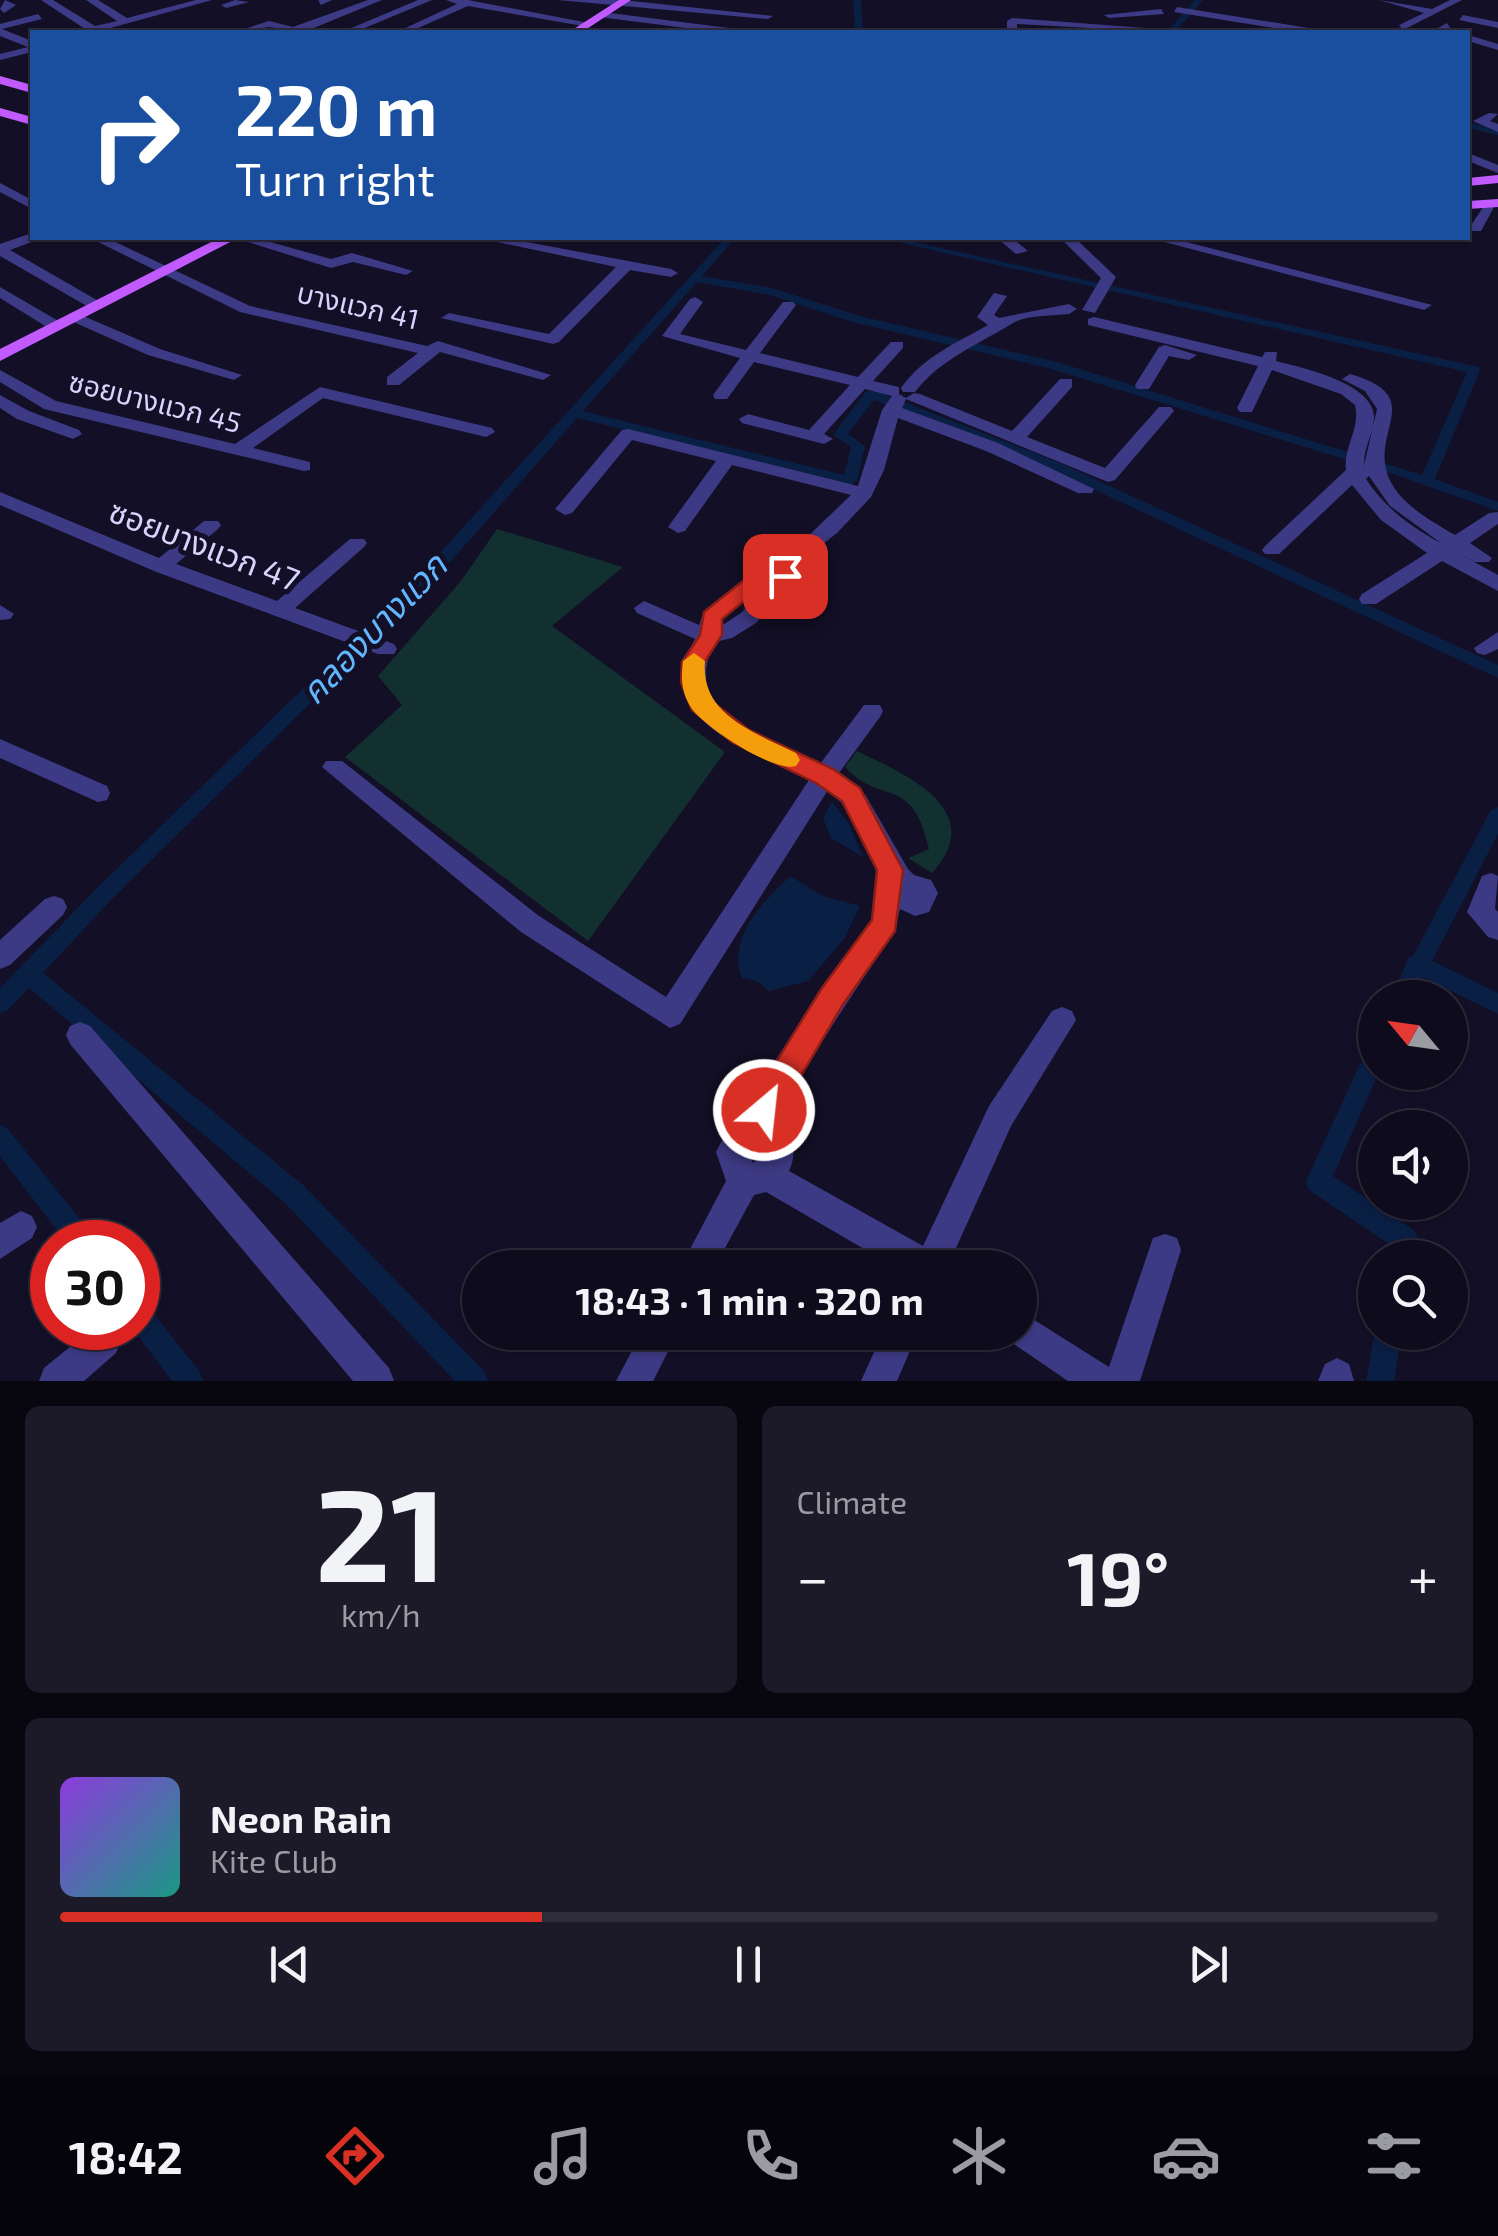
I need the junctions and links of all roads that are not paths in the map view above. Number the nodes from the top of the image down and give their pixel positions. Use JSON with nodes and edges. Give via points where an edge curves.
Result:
{"nodes":[{"id":1,"x":46,"y":0,"type":"edge"},
{"id":2,"x":91,"y":0,"type":"edge"},
{"id":3,"x":207,"y":0,"type":"edge"},
{"id":4,"x":240,"y":0,"type":"edge"},
{"id":5,"x":377,"y":0,"type":"edge"},
{"id":6,"x":426,"y":0,"type":"edge"},
{"id":7,"x":451,"y":0,"type":"edge"},
{"id":8,"x":563,"y":0,"type":"edge"},
{"id":9,"x":1457,"y":0,"type":"edge"},
{"id":10,"x":183,"y":2,"type":"edge"},
{"id":11,"x":623,"y":2,"type":"edge"},
{"id":12,"x":467,"y":3,"type":"junction"},
{"id":13,"x":1386,"y":3,"type":"edge"},
{"id":14,"x":226,"y":6,"type":"dead end"},
{"id":15,"x":1169,"y":8,"type":"edge"},
{"id":16,"x":502,"y":10,"type":"junction"},
{"id":17,"x":1434,"y":12,"type":"junction"},
{"id":18,"x":1091,"y":14,"type":"dead end"},
{"id":19,"x":602,"y":16,"type":"junction"},
{"id":20,"x":768,"y":16,"type":"dead end"},
{"id":21,"x":38,"y":17,"type":"dead end"},
{"id":22,"x":485,"y":17,"type":"dead end"},
{"id":23,"x":543,"y":18,"type":"junction"},
{"id":24,"x":1463,"y":18,"type":"dead end"},
{"id":25,"x":124,"y":21,"type":"junction"},
{"id":26,"x":589,"y":24,"type":"junction"},
{"id":27,"x":1498,"y":24,"type":"edge"},
{"id":28,"x":526,"y":25,"type":"dead end"},
{"id":29,"x":1012,"y":27,"type":"edge"},
{"id":30,"x":1404,"y":27,"type":"dead end"},
{"id":31,"x":227,"y":28,"type":"dead end"},
{"id":32,"x":1059,"y":28,"type":"edge"},
{"id":33,"x":1265,"y":28,"type":"edge"},
{"id":34,"x":0,"y":29,"type":"edge"},
{"id":35,"x":89,"y":30,"type":"edge"},
{"id":36,"x":93,"y":30,"type":"edge"},
{"id":37,"x":234,"y":30,"type":"edge"},
{"id":38,"x":248,"y":30,"type":"edge"},
{"id":39,"x":289,"y":30,"type":"edge"},
{"id":40,"x":301,"y":30,"type":"edge"},
{"id":41,"x":353,"y":30,"type":"edge"},
{"id":42,"x":406,"y":30,"type":"edge"},
{"id":43,"x":579,"y":30,"type":"edge"},
{"id":44,"x":733,"y":30,"type":"edge"},
{"id":45,"x":1109,"y":30,"type":"edge"},
{"id":46,"x":1204,"y":30,"type":"edge"},
{"id":47,"x":1290,"y":30,"type":"edge"},
{"id":48,"x":1471,"y":37,"type":"edge"},
{"id":49,"x":30,"y":46,"type":"edge"},
{"id":50,"x":1498,"y":46,"type":"edge"},
{"id":51,"x":30,"y":48,"type":"edge"},
{"id":52,"x":0,"y":57,"type":"edge"},
{"id":53,"x":0,"y":80,"type":"edge"},
{"id":54,"x":0,"y":88,"type":"edge"},
{"id":55,"x":30,"y":88,"type":"edge"},
{"id":56,"x":30,"y":96,"type":"edge"},
{"id":57,"x":0,"y":103,"type":"edge"},
{"id":58,"x":30,"y":110,"type":"edge"},
{"id":59,"x":0,"y":112,"type":"edge"},
{"id":60,"x":30,"y":120,"type":"edge"},
{"id":61,"x":1491,"y":122,"type":"edge"},
{"id":62,"x":1470,"y":133,"type":"edge"},
{"id":63,"x":1470,"y":158,"type":"edge"},
{"id":64,"x":1498,"y":168,"type":"edge"},
{"id":65,"x":1498,"y":180,"type":"edge"},
{"id":66,"x":28,"y":184,"type":"edge"},
{"id":67,"x":5,"y":190,"type":"edge"},
{"id":68,"x":1470,"y":194,"type":"edge"},
{"id":69,"x":1470,"y":195,"type":"edge"},
{"id":70,"x":1497,"y":199,"type":"edge"},
{"id":71,"x":30,"y":204,"type":"edge"},
{"id":72,"x":1476,"y":228,"type":"dead end"},
{"id":73,"x":30,"y":237,"type":"edge"},
{"id":74,"x":101,"y":240,"type":"edge"},
{"id":75,"x":226,"y":240,"type":"edge"},
{"id":76,"x":249,"y":240,"type":"edge"},
{"id":77,"x":497,"y":240,"type":"edge"},
{"id":78,"x":1007,"y":240,"type":"edge"},
{"id":79,"x":1067,"y":240,"type":"edge"},
{"id":80,"x":1164,"y":240,"type":"edge"},
{"id":81,"x":0,"y":249,"type":"edge"},
{"id":82,"x":1022,"y":251,"type":"dead end"},
{"id":83,"x":626,"y":264,"type":"junction"},
{"id":84,"x":165,"y":271,"type":"junction"},
{"id":85,"x":406,"y":271,"type":"dead end"},
{"id":86,"x":671,"y":273,"type":"dead end"},
{"id":87,"x":0,"y":292,"type":"edge"},
{"id":88,"x":998,"y":296,"type":"dead end"},
{"id":89,"x":695,"y":302,"type":"dead end"},
{"id":90,"x":788,"y":305,"type":"dead end"},
{"id":91,"x":1424,"y":305,"type":"dead end"},
{"id":92,"x":97,"y":306,"type":"junction"},
{"id":93,"x":1083,"y":314,"type":"junction"},
{"id":94,"x":74,"y":318,"type":"junction"},
{"id":95,"x":449,"y":318,"type":"dead end"},
{"id":96,"x":1003,"y":325,"type":"junction"},
{"id":97,"x":56,"y":326,"type":"junction"},
{"id":98,"x":897,"y":344,"type":"dead end"},
{"id":99,"x":430,"y":350,"type":"junction"},
{"id":100,"x":0,"y":356,"type":"edge"},
{"id":101,"x":751,"y":356,"type":"junction"},
{"id":102,"x":1266,"y":364,"type":"junction"},
{"id":103,"x":0,"y":375,"type":"edge"},
{"id":104,"x":234,"y":375,"type":"dead end"},
{"id":105,"x":543,"y":375,"type":"dead end"},
{"id":106,"x":393,"y":381,"type":"dead end"},
{"id":107,"x":866,"y":382,"type":"junction"},
{"id":108,"x":1066,"y":382,"type":"dead end"},
{"id":109,"x":1143,"y":385,"type":"dead end"},
{"id":110,"x":721,"y":395,"type":"dead end"},
{"id":111,"x":901,"y":397,"type":"junction"},
{"id":112,"x":0,"y":400,"type":"edge"},
{"id":113,"x":1246,"y":408,"type":"dead end"},
{"id":114,"x":1165,"y":411,"type":"dead end"},
{"id":115,"x":748,"y":419,"type":"dead end"},
{"id":116,"x":486,"y":432,"type":"dead end"},
{"id":117,"x":74,"y":434,"type":"dead end"},
{"id":118,"x":1014,"y":439,"type":"junction"},
{"id":119,"x":237,"y":451,"type":"junction"},
{"id":120,"x":728,"y":458,"type":"junction"},
{"id":121,"x":304,"y":466,"type":"dead end"},
{"id":122,"x":1362,"y":469,"type":"junction"},
{"id":123,"x":1084,"y":490,"type":"dead end"},
{"id":124,"x":864,"y":493,"type":"junction"},
{"id":125,"x":0,"y":498,"type":"edge"},
{"id":126,"x":565,"y":510,"type":"dead end"},
{"id":127,"x":1496,"y":517,"type":"edge"},
{"id":128,"x":211,"y":524,"type":"dead end"},
{"id":129,"x":678,"y":527,"type":"dead end"},
{"id":130,"x":357,"y":544,"type":"dead end"},
{"id":131,"x":1272,"y":550,"type":"dead end"},
{"id":132,"x":1452,"y":550,"type":"junction"},
{"id":133,"x":791,"y":560,"type":"junction"},
{"id":134,"x":161,"y":566,"type":"junction"},
{"id":135,"x":1498,"y":568,"type":"edge"},
{"id":136,"x":1498,"y":584,"type":"edge"},
{"id":137,"x":733,"y":598,"type":"junction"},
{"id":138,"x":1370,"y":599,"type":"dead end"},
{"id":139,"x":644,"y":608,"type":"dead end"},
{"id":140,"x":756,"y":608,"type":"junction"},
{"id":141,"x":279,"y":611,"type":"junction"},
{"id":142,"x":711,"y":635,"type":"junction"},
{"id":143,"x":386,"y":649,"type":"dead end"},
{"id":144,"x":872,"y":711,"type":"dead end"},
{"id":145,"x":2,"y":752,"type":"edge"},
{"id":146,"x":334,"y":767,"type":"dead end"},
{"id":147,"x":824,"y":776,"type":"junction"},
{"id":148,"x":98,"y":792,"type":"dead end"},
{"id":149,"x":1491,"y":884,"type":"dead end"},
{"id":150,"x":904,"y":887,"type":"junction"},
{"id":151,"x":54,"y":907,"type":"dead end"},
{"id":152,"x":885,"y":923,"type":"junction"},
{"id":153,"x":1498,"y":929,"type":"edge"},
{"id":154,"x":0,"y":957,"type":"edge"},
{"id":155,"x":1062,"y":1020,"type":"dead end"},
{"id":156,"x":80,"y":1035,"type":"dead end"},
{"id":157,"x":757,"y":1176,"type":"junction"},
{"id":158,"x":708,"y":1250,"type":"edge"},
{"id":159,"x":896,"y":1250,"type":"edge"},
{"id":160,"x":938,"y":1250,"type":"edge"},
{"id":161,"x":1165,"y":1250,"type":"dead end"},
{"id":162,"x":1037,"y":1339,"type":"edge"},
{"id":163,"x":93,"y":1350,"type":"edge"},
{"id":164,"x":651,"y":1350,"type":"edge"},
{"id":165,"x":893,"y":1350,"type":"edge"},
{"id":166,"x":57,"y":1381,"type":"edge"},
{"id":167,"x":376,"y":1381,"type":"edge"},
{"id":168,"x":634,"y":1381,"type":"edge"},
{"id":169,"x":879,"y":1381,"type":"edge"},
{"id":170,"x":1100,"y":1381,"type":"edge"},
{"id":171,"x":1122,"y":1381,"type":"edge"}],
"edges":[{"from":1,"to":35,"type":"street"},
{"from":2,"to":25,"type":"street"},
{"from":3,"to":10,"type":"street"},
{"from":4,"to":14,"type":"street"},
{"from":5,"to":40,"type":"street"},
{"from":6,"to":41,"type":"street"},
{"from":7,"to":12,"type":"street"},
{"from":8,"to":11,"type":"street"},
{"from":9,"to":17,"type":"street"},
{"from":10,"to":25,"type":"street"},
{"from":11,"to":19,"type":"main road"},
{"from":11,"to":20,"type":"street"},
{"from":12,"to":16,"type":"street"},
{"from":12,"to":42,"type":"street"},
{"from":13,"to":17,"type":"street"},
{"from":15,"to":18,"type":"street"},
{"from":15,"to":33,"type":"street"},
{"from":16,"to":22,"type":"street"},
{"from":16,"to":23,"type":"street"},
{"from":17,"to":30,"type":"street"},
{"from":19,"to":26,"type":"main road"},
{"from":19,"to":44,"type":"street"},
{"from":21,"to":34,"type":"street"},
{"from":23,"to":26,"type":"street"},
{"from":23,"to":28,"type":"street"},
{"from":24,"to":27,"type":"street"},
{"from":25,"to":36,"type":"street"},
{"from":26,"to":43,"type":"main road"},
{"from":29,"to":32,"type":"street"},
{"from":31,"to":37,"type":"street"},
{"from":32,"to":45,"type":"street"},
{"from":33,"to":46,"type":"street","via":[[1209,24]]},
{"from":33,"to":47,"type":"street"},
{"from":34,"to":49,"type":"street"},
{"from":38,"to":39,"type":"street","via":[[268,24]]},
{"from":48,"to":50,"type":"street"},
{"from":51,"to":52,"type":"street"},
{"from":53,"to":55,"type":"main road"},
{"from":54,"to":56,"type":"main road"},
{"from":57,"to":58,"type":"main road"},
{"from":59,"to":60,"type":"main road"},
{"from":61,"to":62,"type":"street"},
{"from":63,"to":64,"type":"street"},
{"from":65,"to":68,"type":"main road"},
{"from":66,"to":67,"type":"street"},
{"from":67,"to":71,"type":"street"},
{"from":69,"to":70,"type":"main road"},
{"from":70,"to":72,"type":"street"},
{"from":73,"to":81,"type":"street"},
{"from":74,"to":84,"type":"street","name":"บางแวก 41"},
{"from":75,"to":84,"type":"main road"},
{"from":76,"to":85,"type":"street","via":[[331,264],[352,257]]},
{"from":77,"to":83,"type":"street"},
{"from":78,"to":82,"type":"street"},
{"from":79,"to":93,"type":"street","via":[[1101,281]]},
{"from":80,"to":91,"type":"street"},
{"from":81,"to":92,"type":"street"},
{"from":83,"to":86,"type":"street"},
{"from":83,"to":95,"type":"street","via":[[553,339]]},
{"from":84,"to":92,"type":"main road"},
{"from":84,"to":99,"type":"street","name":"บางแวก 41","via":[[245,308]]},
{"from":87,"to":97,"type":"street"},
{"from":88,"to":96,"type":"street","via":[[985,317]]},
{"from":89,"to":101,"type":"street","via":[[670,336]]},
{"from":90,"to":101,"type":"street"},
{"from":92,"to":94,"type":"main road"},
{"from":93,"to":96,"type":"street","via":[[1032,327]]},
{"from":93,"to":102,"type":"street"},
{"from":94,"to":97,"type":"main road"},
{"from":94,"to":104,"type":"street","via":[[154,352]]},
{"from":96,"to":111,"type":"street","via":[[924,369]]},
{"from":97,"to":100,"type":"main road"},
{"from":98,"to":107,"type":"street"},
{"from":99,"to":105,"type":"street","name":"บางแวก 41","via":[[438,346]]},
{"from":99,"to":106,"type":"street"},
{"from":101,"to":107,"type":"street"},
{"from":101,"to":110,"type":"street"},
{"from":102,"to":109,"type":"street","via":[[1165,350]]},
{"from":102,"to":113,"type":"street"},
{"from":102,"to":122,"type":"street","via":[[1325,380],[1361,400],[1367,414],[1358,442]]},
{"from":102,"to":122,"type":"street","via":[[1358,382],[1385,404],[1388,420]]},
{"from":103,"to":119,"type":"street","name":"ซอยบางแวก 45","via":[[50,406]]},
{"from":107,"to":111,"type":"street"},
{"from":107,"to":115,"type":"street","via":[[820,436]]},
{"from":108,"to":118,"type":"street"},
{"from":111,"to":118,"type":"street"},
{"from":111,"to":123,"type":"street"},
{"from":111,"to":124,"type":"street"},
{"from":112,"to":117,"type":"street"},
{"from":114,"to":118,"type":"street","via":[[1108,476]]},
{"from":116,"to":119,"type":"street","via":[[320,392]]},
{"from":119,"to":121,"type":"street","name":"ซอยบางแวก 45"},
{"from":120,"to":124,"type":"street"},
{"from":120,"to":126,"type":"street","via":[[628,434]]},
{"from":120,"to":129,"type":"street"},
{"from":122,"to":131,"type":"street"},
{"from":122,"to":132,"type":"street","via":[[1368,498]]},
{"from":124,"to":133,"type":"street"},
{"from":125,"to":134,"type":"street","name":"ซอยบางแวก 47"},
{"from":127,"to":132,"type":"street"},
{"from":128,"to":134,"type":"street"},
{"from":130,"to":141,"type":"street"},
{"from":132,"to":135,"type":"street"},
{"from":132,"to":136,"type":"street"},
{"from":132,"to":138,"type":"street"},
{"from":133,"to":137,"type":"street"},
{"from":133,"to":140,"type":"street"},
{"from":134,"to":141,"type":"street","name":"ซอยบางแวก 47"},
{"from":137,"to":140,"type":"street"},
{"from":137,"to":142,"type":"street","via":[[712,617]]},
{"from":139,"to":142,"type":"street"},
{"from":140,"to":142,"type":"street","via":[[738,627]]},
{"from":141,"to":143,"type":"street","name":"ซอยบางแวก 47"},
{"from":142,"to":147,"type":"street","via":[[693,662],[700,704],[740,736]]},
{"from":144,"to":147,"type":"street"},
{"from":145,"to":148,"type":"street"},
{"from":146,"to":147,"type":"street","via":[[530,924],[670,1015]]},
{"from":147,"to":150,"type":"street","via":[[851,794]]},
{"from":149,"to":153,"type":"street","via":[[1480,912]]},
{"from":150,"to":152,"type":"street"},
{"from":150,"to":152,"type":"street"},
{"from":151,"to":154,"type":"street"},
{"from":152,"to":157,"type":"street","via":[[774,1088],[755,1132],[740,1138],[732,1152],[735,1167]]},
{"from":155,"to":160,"type":"street","via":[[1000,1116]]},
{"from":156,"to":167,"type":"street"},
{"from":157,"to":158,"type":"street"},
{"from":157,"to":159,"type":"street"},
{"from":161,"to":171,"type":"street"},
{"from":162,"to":170,"type":"street"},
{"from":163,"to":166,"type":"street"},
{"from":164,"to":168,"type":"street"},
{"from":165,"to":169,"type":"street"}]}
